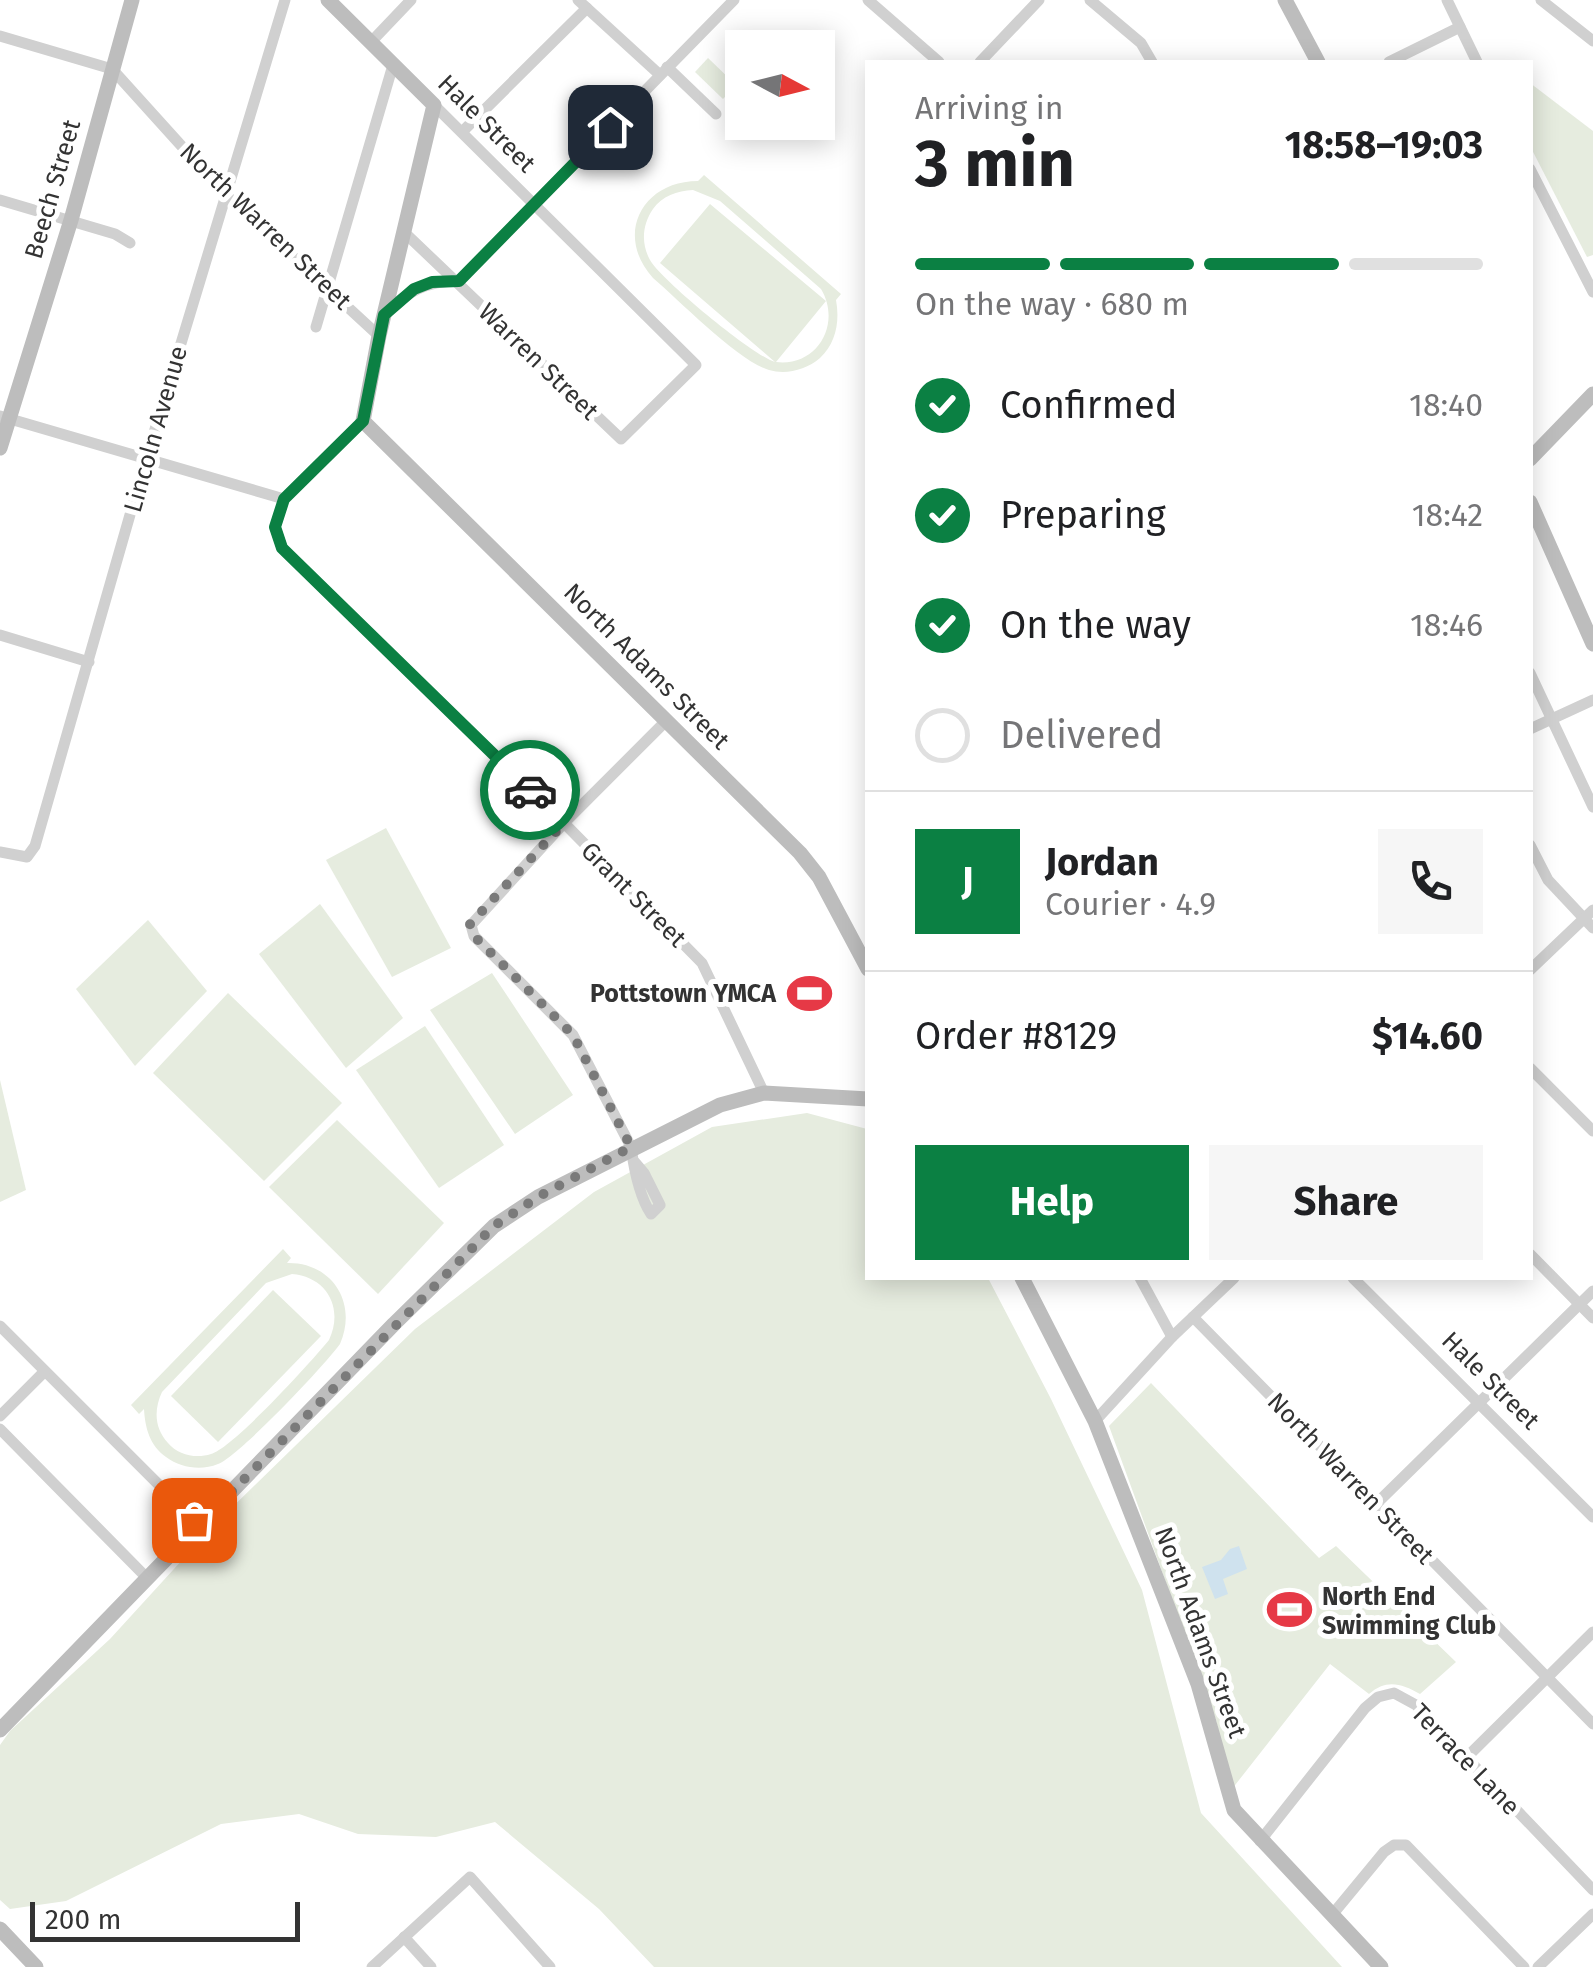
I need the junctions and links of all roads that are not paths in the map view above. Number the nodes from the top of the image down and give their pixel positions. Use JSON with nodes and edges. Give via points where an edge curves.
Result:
{"nodes":[{"id":1,"x":132,"y":0,"type":"edge"},
{"id":2,"x":285,"y":0,"type":"edge"},
{"id":3,"x":328,"y":0,"type":"edge"},
{"id":4,"x":411,"y":0,"type":"edge"},
{"id":5,"x":734,"y":0,"type":"edge"},
{"id":6,"x":868,"y":0,"type":"edge"},
{"id":7,"x":1040,"y":0,"type":"edge"},
{"id":8,"x":1090,"y":0,"type":"edge"},
{"id":9,"x":1285,"y":0,"type":"edge"},
{"id":10,"x":1447,"y":0,"type":"edge"},
{"id":11,"x":1541,"y":0,"type":"edge"},
{"id":12,"x":582,"y":4,"type":"edge"},
{"id":13,"x":1460,"y":27,"type":"junction"},
{"id":14,"x":0,"y":36,"type":"edge"},
{"id":15,"x":1593,"y":41,"type":"edge"},
{"id":16,"x":371,"y":42,"type":"junction"},
{"id":17,"x":937,"y":60,"type":"edge"},
{"id":18,"x":982,"y":60,"type":"edge"},
{"id":19,"x":1151,"y":60,"type":"edge"},
{"id":20,"x":1317,"y":60,"type":"edge"},
{"id":21,"x":1393,"y":60,"type":"edge"},
{"id":22,"x":1477,"y":60,"type":"edge"},
{"id":23,"x":393,"y":64,"type":"junction"},
{"id":24,"x":112,"y":68,"type":"junction"},
{"id":25,"x":663,"y":71,"type":"junction"},
{"id":26,"x":434,"y":105,"type":"junction"},
{"id":27,"x":716,"y":114,"type":"dead end"},
{"id":28,"x":462,"y":132,"type":"junction"},
{"id":29,"x":1533,"y":175,"type":"edge"},
{"id":30,"x":224,"y":193,"type":"junction"},
{"id":31,"x":0,"y":200,"type":"edge"},
{"id":32,"x":534,"y":205,"type":"junction"},
{"id":33,"x":71,"y":220,"type":"junction"},
{"id":34,"x":404,"y":233,"type":"junction"},
{"id":35,"x":130,"y":243,"type":"dead end"},
{"id":36,"x":459,"y":281,"type":"junction"},
{"id":37,"x":327,"y":285,"type":"junction"},
{"id":38,"x":1593,"y":292,"type":"edge"},
{"id":39,"x":384,"y":315,"type":"junction"},
{"id":40,"x":316,"y":327,"type":"dead end"},
{"id":41,"x":379,"y":336,"type":"junction"},
{"id":42,"x":1593,"y":394,"type":"edge"},
{"id":43,"x":4,"y":418,"type":"edge"},
{"id":44,"x":363,"y":421,"type":"junction"},
{"id":45,"x":621,"y":439,"type":"joint"},
{"id":46,"x":0,"y":448,"type":"edge"},
{"id":47,"x":1533,"y":456,"type":"edge"},
{"id":48,"x":146,"y":459,"type":"junction"},
{"id":49,"x":284,"y":499,"type":"junction"},
{"id":50,"x":1533,"y":509,"type":"edge"},
{"id":51,"x":0,"y":636,"type":"edge"},
{"id":52,"x":1593,"y":644,"type":"edge"},
{"id":53,"x":89,"y":662,"type":"junction"},
{"id":54,"x":1533,"y":680,"type":"edge"},
{"id":55,"x":1593,"y":700,"type":"edge"},
{"id":56,"x":1550,"y":720,"type":"junction"},
{"id":57,"x":666,"y":721,"type":"junction"},
{"id":58,"x":1533,"y":728,"type":"edge"},
{"id":59,"x":1593,"y":807,"type":"edge"},
{"id":60,"x":564,"y":823,"type":"junction"},
{"id":61,"x":1533,"y":851,"type":"edge"},
{"id":62,"x":0,"y":852,"type":"edge"},
{"id":63,"x":1590,"y":919,"type":"edge"},
{"id":64,"x":865,"y":964,"type":"edge"},
{"id":65,"x":1533,"y":967,"type":"edge"},
{"id":66,"x":1533,"y":1071,"type":"edge"},
{"id":67,"x":764,"y":1093,"type":"junction"},
{"id":68,"x":865,"y":1099,"type":"edge"},
{"id":69,"x":1593,"y":1131,"type":"edge"},
{"id":70,"x":632,"y":1154,"type":"junction"},
{"id":71,"x":1533,"y":1257,"type":"edge"},
{"id":72,"x":1023,"y":1280,"type":"edge"},
{"id":73,"x":1141,"y":1280,"type":"edge"},
{"id":74,"x":1232,"y":1280,"type":"edge"},
{"id":75,"x":1355,"y":1280,"type":"edge"},
{"id":76,"x":1593,"y":1291,"type":"edge"},
{"id":77,"x":1579,"y":1304,"type":"junction"},
{"id":78,"x":1193,"y":1316,"type":"junction"},
{"id":79,"x":1593,"y":1318,"type":"edge"},
{"id":80,"x":0,"y":1326,"type":"edge"},
{"id":81,"x":1172,"y":1337,"type":"junction"},
{"id":82,"x":44,"y":1372,"type":"junction"},
{"id":83,"x":1480,"y":1404,"type":"junction"},
{"id":84,"x":0,"y":1416,"type":"edge"},
{"id":85,"x":1095,"y":1421,"type":"junction"},
{"id":86,"x":0,"y":1429,"type":"edge"},
{"id":87,"x":1376,"y":1504,"type":"junction"},
{"id":88,"x":1593,"y":1517,"type":"edge"},
{"id":89,"x":199,"y":1525,"type":"junction"},
{"id":90,"x":148,"y":1578,"type":"junction"},
{"id":91,"x":1593,"y":1632,"type":"edge"},
{"id":92,"x":1546,"y":1678,"type":"junction"},
{"id":93,"x":1593,"y":1724,"type":"edge"},
{"id":94,"x":1,"y":1728,"type":"edge"},
{"id":95,"x":1466,"y":1758,"type":"junction"},
{"id":96,"x":1260,"y":1842,"type":"junction"},
{"id":97,"x":1593,"y":1890,"type":"edge"},
{"id":98,"x":1593,"y":1914,"type":"edge"},
{"id":99,"x":1332,"y":1916,"type":"junction"},
{"id":100,"x":0,"y":1929,"type":"edge"},
{"id":101,"x":404,"y":1937,"type":"junction"},
{"id":102,"x":36,"y":1967,"type":"edge"},
{"id":103,"x":372,"y":1967,"type":"edge"},
{"id":104,"x":431,"y":1967,"type":"edge"},
{"id":105,"x":550,"y":1967,"type":"edge"},
{"id":106,"x":1381,"y":1967,"type":"edge"},
{"id":107,"x":1524,"y":1967,"type":"edge"},
{"id":108,"x":1538,"y":1967,"type":"edge"}],
"edges":[{"from":1,"to":24,"type":"street","name":"Beech Street"},
{"from":2,"to":30,"type":"street","name":"Lincoln Avenue"},
{"from":3,"to":16,"type":"street","name":"Hale Street"},
{"from":4,"to":16,"type":"street"},
{"from":5,"to":25,"type":"street"},
{"from":6,"to":17,"type":"street"},
{"from":7,"to":18,"type":"street"},
{"from":8,"to":19,"type":"street","via":[[1141,43]]},
{"from":9,"to":20,"type":"street"},
{"from":10,"to":13,"type":"street"},
{"from":11,"to":15,"type":"street"},
{"from":12,"to":25,"type":"street"},
{"from":12,"to":28,"type":"street"},
{"from":13,"to":21,"type":"street"},
{"from":13,"to":22,"type":"street"},
{"from":14,"to":24,"type":"street"},
{"from":16,"to":23,"type":"street","name":"Hale Street"},
{"from":23,"to":26,"type":"street","name":"Hale Street"},
{"from":23,"to":37,"type":"street"},
{"from":24,"to":30,"type":"street","name":"North Warren Street"},
{"from":24,"to":33,"type":"street","name":"Beech Street"},
{"from":25,"to":27,"type":"street"},
{"from":25,"to":32,"type":"street"},
{"from":26,"to":28,"type":"street","name":"Hale Street"},
{"from":26,"to":34,"type":"street"},
{"from":28,"to":32,"type":"street","name":"Hale Street"},
{"from":29,"to":38,"type":"street"},
{"from":30,"to":37,"type":"street","name":"North Warren Street"},
{"from":30,"to":48,"type":"street","name":"Lincoln Avenue"},
{"from":31,"to":33,"type":"street"},
{"from":32,"to":36,"type":"street"},
{"from":32,"to":45,"type":"street","name":"Hale Street","via":[[696,365]]},
{"from":33,"to":35,"type":"street"},
{"from":33,"to":43,"type":"street","name":"Beech Street"},
{"from":34,"to":36,"type":"street","name":"Warren Street"},
{"from":34,"to":39,"type":"street"},
{"from":36,"to":39,"type":"street","name":"Warren Street","via":[[414,289]]},
{"from":36,"to":45,"type":"street","name":"Warren Street"},
{"from":37,"to":40,"type":"street"},
{"from":37,"to":41,"type":"street","name":"North Warren Street"},
{"from":39,"to":41,"type":"street"},
{"from":41,"to":44,"type":"street"},
{"from":42,"to":47,"type":"street"},
{"from":43,"to":46,"type":"street","name":"Beech Street"},
{"from":43,"to":48,"type":"street"},
{"from":44,"to":49,"type":"street"},
{"from":44,"to":57,"type":"street","name":"North Adams Street"},
{"from":48,"to":49,"type":"street"},
{"from":48,"to":53,"type":"street","name":"Lincoln Avenue"},
{"from":49,"to":60,"type":"street","name":"Grant Street","via":[[275,527],[282,548]]},
{"from":50,"to":52,"type":"street"},
{"from":51,"to":53,"type":"street"},
{"from":53,"to":62,"type":"street","name":"Lincoln Avenue","via":[[35,846],[27,858]]},
{"from":54,"to":56,"type":"street"},
{"from":55,"to":56,"type":"street"},
{"from":56,"to":58,"type":"street"},
{"from":56,"to":59,"type":"street"},
{"from":57,"to":60,"type":"street"},
{"from":57,"to":64,"type":"street","name":"North Adams Street","via":[[806,861]]},
{"from":60,"to":67,"type":"street","name":"Grant Street","via":[[702,963]]},
{"from":60,"to":70,"type":"street","via":[[470,924],[474,936],[573,1035]]},
{"from":61,"to":63,"type":"street","via":[[1548,880]]},
{"from":63,"to":65,"type":"street"},
{"from":66,"to":69,"type":"street"},
{"from":67,"to":68,"type":"street"},
{"from":67,"to":70,"type":"street","via":[[720,1105]]},
{"from":70,"to":89,"type":"street","via":[[538,1197],[494,1226]]},
{"from":71,"to":77,"type":"street"},
{"from":72,"to":85,"type":"street","name":"North Adams Street"},
{"from":73,"to":81,"type":"street"},
{"from":74,"to":78,"type":"street"},
{"from":75,"to":83,"type":"street","name":"Hale Street"},
{"from":76,"to":77,"type":"street"},
{"from":77,"to":79,"type":"street"},
{"from":77,"to":83,"type":"street"},
{"from":78,"to":81,"type":"street"},
{"from":78,"to":87,"type":"street","name":"North Warren Street"},
{"from":80,"to":82,"type":"street"},
{"from":81,"to":85,"type":"street"},
{"from":82,"to":84,"type":"street"},
{"from":82,"to":89,"type":"street"},
{"from":83,"to":87,"type":"street"},
{"from":83,"to":88,"type":"street","name":"Hale Street"},
{"from":85,"to":96,"type":"street","name":"North Adams Street","via":[[1206,1707],[1231,1804]]},
{"from":86,"to":90,"type":"street"},
{"from":87,"to":92,"type":"street","name":"North Warren Street"},
{"from":89,"to":90,"type":"street"},
{"from":90,"to":94,"type":"street"},
{"from":91,"to":92,"type":"street"},
{"from":92,"to":93,"type":"street","name":"North Warren Street"},
{"from":92,"to":95,"type":"street"},
{"from":95,"to":96,"type":"street","name":"Terrace Lane","via":[[1409,1699],[1378,1697]]},
{"from":95,"to":97,"type":"street","name":"Terrace Lane"},
{"from":96,"to":99,"type":"street","name":"North Adams Street"},
{"from":98,"to":108,"type":"street"},
{"from":99,"to":106,"type":"street","name":"North Adams Street"},
{"from":99,"to":107,"type":"street","via":[[1384,1852],[1394,1844],[1406,1846]]},
{"from":100,"to":102,"type":"street"},
{"from":101,"to":103,"type":"street"},
{"from":101,"to":104,"type":"street"},
{"from":101,"to":105,"type":"street","via":[[470,1877]]}]}
